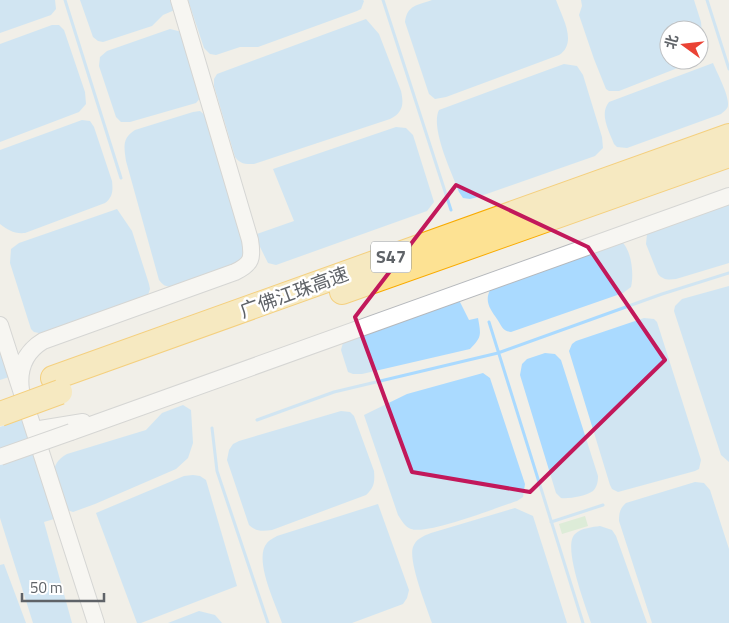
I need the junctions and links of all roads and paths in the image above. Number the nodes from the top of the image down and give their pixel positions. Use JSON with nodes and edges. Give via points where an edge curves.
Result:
{"nodes":[{"id":1,"x":180,"y":0,"type":"edge"},
{"id":2,"x":729,"y":136,"type":"edge"},
{"id":3,"x":729,"y":155,"type":"edge"},
{"id":4,"x":729,"y":196,"type":"edge"},
{"id":5,"x":0,"y":325,"type":"edge"},
{"id":6,"x":57,"y":385,"type":"junction"},
{"id":7,"x":10,"y":393,"type":"edge"},
{"id":8,"x":0,"y":414,"type":"edge"},
{"id":9,"x":108,"y":418,"type":"junction"},
{"id":10,"x":34,"y":430,"type":"junction"},
{"id":11,"x":0,"y":457,"type":"edge"},
{"id":12,"x":96,"y":623,"type":"edge"}],
"edges":[{"from":1,"to":7,"type":"street","via":[[250,240],[250,260],[235,272],[43,341],[25,358]]},
{"from":2,"to":6,"type":"highway","name":"广佛江珠高速","number":"S47"},
{"from":3,"to":6,"type":"highway","name":"广佛江珠高速","number":"S47"},
{"from":4,"to":9,"type":"street"},
{"from":5,"to":7,"type":"street"},
{"from":6,"to":7,"type":"highway","name":"广佛江珠高速","number":"S47"},
{"from":6,"to":8,"type":"highway","name":"广佛江珠高速","number":"S47","bridge":true},
{"from":7,"to":10,"type":"street"},
{"from":9,"to":10,"type":"street"},
{"from":9,"to":11,"type":"street","bridge":true},
{"from":10,"to":12,"type":"street"}]}
